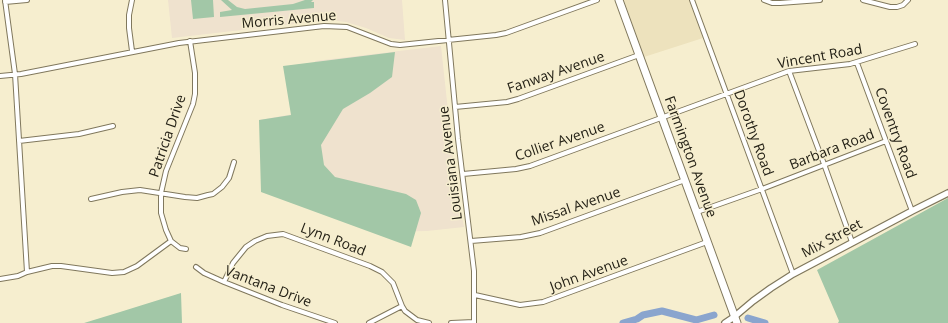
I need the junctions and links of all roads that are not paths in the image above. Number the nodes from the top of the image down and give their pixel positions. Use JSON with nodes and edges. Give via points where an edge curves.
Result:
{"nodes":[{"id":1,"x":26,"y":0,"type":"edge"},
{"id":2,"x":132,"y":0,"type":"edge"},
{"id":3,"x":445,"y":0,"type":"edge"},
{"id":4,"x":597,"y":0,"type":"edge"},
{"id":5,"x":619,"y":0,"type":"edge"},
{"id":6,"x":692,"y":0,"type":"edge"},
{"id":7,"x":764,"y":0,"type":"edge"},
{"id":8,"x":820,"y":0,"type":"edge"},
{"id":9,"x":863,"y":0,"type":"edge"},
{"id":10,"x":908,"y":0,"type":"edge"},
{"id":11,"x":5,"y":1,"type":"edge"},
{"id":12,"x":449,"y":40,"type":"junction"},
{"id":13,"x":190,"y":41,"type":"junction"},
{"id":14,"x":915,"y":44,"type":"dead end"},
{"id":15,"x":132,"y":51,"type":"junction"},
{"id":16,"x":639,"y":55,"type":"junction"},
{"id":17,"x":857,"y":63,"type":"junction"},
{"id":18,"x":789,"y":71,"type":"junction"},
{"id":19,"x":15,"y":74,"type":"junction"},
{"id":20,"x":0,"y":76,"type":"edge"},
{"id":21,"x":726,"y":94,"type":"junction"},
{"id":22,"x":455,"y":107,"type":"junction"},
{"id":23,"x":662,"y":118,"type":"junction"},
{"id":24,"x":113,"y":126,"type":"dead end"},
{"id":25,"x":20,"y":141,"type":"junction"},
{"id":26,"x":886,"y":141,"type":"junction"},
{"id":27,"x":234,"y":162,"type":"dead end"},
{"id":28,"x":824,"y":164,"type":"junction"},
{"id":29,"x":463,"y":174,"type":"junction"},
{"id":30,"x":685,"y":180,"type":"junction"},
{"id":31,"x":762,"y":189,"type":"junction"},
{"id":32,"x":161,"y":193,"type":"junction"},
{"id":33,"x":948,"y":193,"type":"edge"},
{"id":34,"x":91,"y":199,"type":"dead end"},
{"id":35,"x":912,"y":211,"type":"junction"},
{"id":36,"x":696,"y":212,"type":"junction"},
{"id":37,"x":171,"y":241,"type":"junction"},
{"id":38,"x":471,"y":241,"type":"junction"},
{"id":39,"x":707,"y":242,"type":"junction"},
{"id":40,"x":852,"y":242,"type":"junction"},
{"id":41,"x":186,"y":249,"type":"dead end"},
{"id":42,"x":196,"y":267,"type":"dead end"},
{"id":43,"x":27,"y":272,"type":"junction"},
{"id":44,"x":793,"y":274,"type":"junction"},
{"id":45,"x":0,"y":278,"type":"edge"},
{"id":46,"x":224,"y":282,"type":"junction"},
{"id":47,"x":474,"y":296,"type":"junction"},
{"id":48,"x":402,"y":306,"type":"junction"},
{"id":49,"x":736,"y":320,"type":"edge"},
{"id":50,"x":335,"y":323,"type":"edge"},
{"id":51,"x":369,"y":323,"type":"edge"},
{"id":52,"x":429,"y":323,"type":"edge"},
{"id":53,"x":451,"y":323,"type":"edge"},
{"id":54,"x":474,"y":323,"type":"edge"},
{"id":55,"x":725,"y":323,"type":"edge"}],
"edges":[{"from":1,"to":11,"type":"street"},
{"from":2,"to":15,"type":"street","via":[[129,28]]},
{"from":3,"to":12,"type":"street","name":"Louisiana Avenue"},
{"from":4,"to":12,"type":"street","name":"Morris Avenue","via":[[506,33]]},
{"from":5,"to":16,"type":"highway","name":"Farmington Avenue"},
{"from":6,"to":21,"type":"street","name":"Dorothy Road"},
{"from":7,"to":8,"type":"street","via":[[780,4]]},
{"from":9,"to":10,"type":"street","via":[[890,7],[903,5]]},
{"from":11,"to":19,"type":"street"},
{"from":12,"to":13,"type":"street","name":"Morris Avenue","via":[[391,44],[354,29],[324,26]]},
{"from":12,"to":22,"type":"street","name":"Louisiana Avenue"},
{"from":13,"to":15,"type":"street","name":"Morris Avenue"},
{"from":13,"to":32,"type":"street","name":"Patricia Drive","via":[[195,94],[166,171]]},
{"from":14,"to":17,"type":"street","name":"Vincent Road"},
{"from":15,"to":19,"type":"street","name":"Morris Avenue"},
{"from":16,"to":22,"type":"street","name":"Fanway Avenue","via":[[518,99]]},
{"from":16,"to":23,"type":"highway","name":"Farmington Avenue"},
{"from":17,"to":18,"type":"street","name":"Vincent Road"},
{"from":17,"to":26,"type":"street","name":"Coventry Road"},
{"from":18,"to":21,"type":"street","name":"Vincent Road"},
{"from":18,"to":28,"type":"street"},
{"from":19,"to":20,"type":"street","name":"Morris Avenue"},
{"from":19,"to":25,"type":"street"},
{"from":21,"to":23,"type":"street","name":"Vincent Road"},
{"from":21,"to":31,"type":"street","name":"Dorothy Road"},
{"from":22,"to":29,"type":"street","name":"Louisiana Avenue"},
{"from":23,"to":29,"type":"street","name":"Collier Avenue","via":[[530,166]]},
{"from":23,"to":30,"type":"highway","name":"Farmington Avenue"},
{"from":24,"to":25,"type":"street","via":[[67,136]]},
{"from":25,"to":43,"type":"street"},
{"from":26,"to":28,"type":"street","name":"Barbara Road"},
{"from":26,"to":35,"type":"street","name":"Coventry Road"},
{"from":27,"to":32,"type":"street","via":[[229,178],[213,194],[198,198]]},
{"from":28,"to":31,"type":"street","name":"Barbara Road"},
{"from":28,"to":40,"type":"street"},
{"from":29,"to":38,"type":"street","name":"Louisiana Avenue"},
{"from":30,"to":36,"type":"highway","name":"Farmington Avenue"},
{"from":30,"to":38,"type":"street","name":"Missal Avenue","via":[[540,233]]},
{"from":31,"to":36,"type":"street","name":"Barbara Road"},
{"from":31,"to":44,"type":"street","name":"Dorothy Road"},
{"from":32,"to":34,"type":"street","via":[[132,190]]},
{"from":32,"to":37,"type":"street","name":"Patricia Drive","via":[[161,213]]},
{"from":33,"to":35,"type":"main road","name":"Mix Street"},
{"from":35,"to":40,"type":"main road","name":"Mix Street"},
{"from":36,"to":39,"type":"highway","name":"Farmington Avenue"},
{"from":37,"to":41,"type":"street"},
{"from":37,"to":43,"type":"street","via":[[137,266],[124,272],[112,273],[61,266],[42,267]]},
{"from":38,"to":47,"type":"street","name":"Louisiana Avenue"},
{"from":39,"to":47,"type":"street","name":"John Avenue","via":[[543,302],[520,305]]},
{"from":39,"to":49,"type":"highway","name":"Farmington Avenue"},
{"from":40,"to":44,"type":"main road","name":"Mix Street"},
{"from":42,"to":46,"type":"street","name":"Vantana Drive"},
{"from":43,"to":45,"type":"street"},
{"from":44,"to":49,"type":"main road","name":"Mix Street","via":[[753,301]]},
{"from":46,"to":48,"type":"street","name":"Lynn Road","via":[[233,263],[246,247],[267,236],[283,234],[382,272],[392,283]]},
{"from":46,"to":50,"type":"street","name":"Vantana Drive"},
{"from":47,"to":54,"type":"street","name":"Louisiana Avenue"},
{"from":48,"to":51,"type":"street"},
{"from":48,"to":52,"type":"street","name":"Lynn Road","via":[[414,318]]},
{"from":49,"to":55,"type":"main road","name":"Mix Street"},
{"from":53,"to":54,"type":"street"}]}
